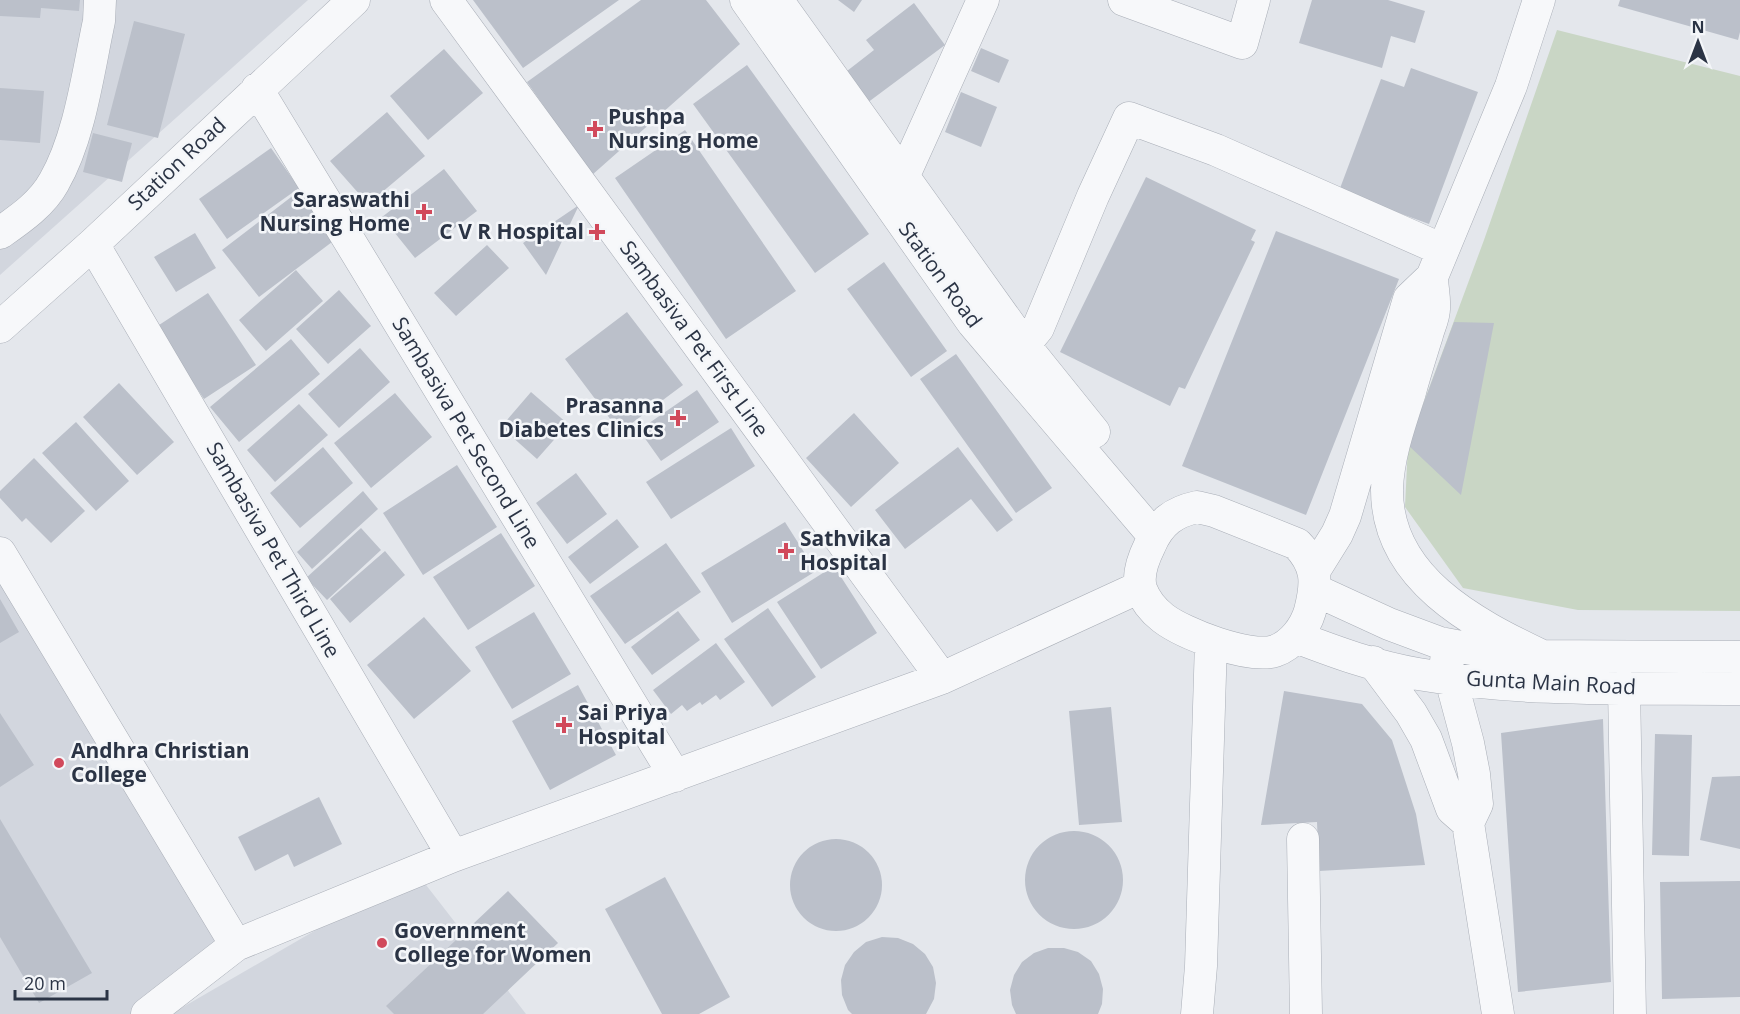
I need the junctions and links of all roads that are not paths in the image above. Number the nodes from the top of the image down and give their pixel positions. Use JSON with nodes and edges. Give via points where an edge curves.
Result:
{"nodes":[{"id":1,"x":100,"y":0,"type":"edge"},
{"id":2,"x":354,"y":0,"type":"edge"},
{"id":3,"x":446,"y":0,"type":"edge"},
{"id":4,"x":746,"y":0,"type":"edge"},
{"id":5,"x":777,"y":0,"type":"edge"},
{"id":6,"x":983,"y":0,"type":"edge"},
{"id":7,"x":1124,"y":0,"type":"edge"},
{"id":8,"x":1254,"y":0,"type":"edge"},
{"id":9,"x":1539,"y":0,"type":"edge"},
{"id":10,"x":257,"y":89,"type":"junction"},
{"id":11,"x":903,"y":177,"type":"junction"},
{"id":12,"x":890,"y":205,"type":"junction"},
{"id":13,"x":0,"y":233,"type":"edge"},
{"id":14,"x":93,"y":244,"type":"junction"},
{"id":15,"x":1437,"y":263,"type":"junction"},
{"id":16,"x":0,"y":327,"type":"edge"},
{"id":17,"x":1010,"y":348,"type":"junction"},
{"id":18,"x":1159,"y":528,"type":"junction"},
{"id":19,"x":0,"y":553,"type":"edge"},
{"id":20,"x":1315,"y":580,"type":"junction"},
{"id":21,"x":1140,"y":587,"type":"junction"},
{"id":22,"x":1296,"y":637,"type":"junction"},
{"id":23,"x":1211,"y":642,"type":"junction"},
{"id":24,"x":1440,"y":644,"type":"junction"},
{"id":25,"x":1542,"y":656,"type":"junction"},
{"id":26,"x":1740,"y":657,"type":"edge"},
{"id":27,"x":1372,"y":662,"type":"junction"},
{"id":28,"x":942,"y":678,"type":"junction"},
{"id":29,"x":1452,"y":678,"type":"junction"},
{"id":30,"x":1624,"y":687,"type":"junction"},
{"id":31,"x":1740,"y":688,"type":"edge"},
{"id":32,"x":675,"y":776,"type":"junction"},
{"id":33,"x":1468,"y":823,"type":"junction"},
{"id":34,"x":1303,"y":839,"type":"dead end"},
{"id":35,"x":453,"y":856,"type":"junction"},
{"id":36,"x":236,"y":945,"type":"junction"},
{"id":37,"x":147,"y":1014,"type":"edge"},
{"id":38,"x":1197,"y":1014,"type":"edge"},
{"id":39,"x":1306,"y":1014,"type":"edge"},
{"id":40,"x":1498,"y":1014,"type":"edge"},
{"id":41,"x":1630,"y":1014,"type":"edge"}],
"edges":[{"from":1,"to":13,"type":"street","via":[[99,21],[71,145],[53,184],[25,216]]},
{"from":2,"to":10,"type":"street","name":"Station Road"},
{"from":3,"to":28,"type":"street","name":"Sambasiva Pet First Line"},
{"from":4,"to":12,"type":"street","name":"Station Road"},
{"from":5,"to":11,"type":"street"},
{"from":6,"to":11,"type":"street"},
{"from":7,"to":8,"type":"street","via":[[1242,43]]},
{"from":9,"to":15,"type":"street","via":[[1511,86]]},
{"from":10,"to":14,"type":"street","name":"Station Road"},
{"from":10,"to":32,"type":"street","name":"Sambasiva Pet Second Line"},
{"from":11,"to":12,"type":"street"},
{"from":11,"to":17,"type":"street"},
{"from":12,"to":17,"type":"street","name":"Station Road","via":[[973,323]]},
{"from":14,"to":16,"type":"street","name":"Station Road"},
{"from":14,"to":35,"type":"street","name":"Sambasiva Pet Third Line"},
{"from":15,"to":17,"type":"street","via":[[1216,150],[1130,118],[1038,328]]},
{"from":15,"to":20,"type":"street","via":[[1409,299],[1346,516]]},
{"from":15,"to":25,"type":"street","via":[[1434,309],[1389,466],[1390,517],[1416,572],[1439,596],[1500,636]]},
{"from":17,"to":18,"type":"street","name":"Station Road"},
{"from":18,"to":20,"type":"street","via":[[1180,511],[1197,507],[1214,511],[1297,544],[1307,554]]},
{"from":18,"to":21,"type":"street","via":[[1143,560]]},
{"from":19,"to":36,"type":"street"},
{"from":20,"to":22,"type":"street","via":[[1309,615]]},
{"from":20,"to":24,"type":"street","name":"Gunta Main Road","via":[[1389,624]]},
{"from":21,"to":23,"type":"street","via":[[1162,618]]},
{"from":21,"to":28,"type":"street"},
{"from":22,"to":23,"type":"street","via":[[1272,652],[1252,653]]},
{"from":22,"to":27,"type":"street","name":"Gunta Main Road"},
{"from":23,"to":38,"type":"street"},
{"from":24,"to":25,"type":"street","name":"Gunta Main Road","via":[[1509,656]]},
{"from":24,"to":29,"type":"street"},
{"from":25,"to":26,"type":"street","name":"Gunta Main Road"},
{"from":27,"to":29,"type":"street","name":"Gunta Main Road","via":[[1416,674]]},
{"from":27,"to":33,"type":"street","via":[[1411,713],[1426,739],[1452,808]]},
{"from":28,"to":32,"type":"street"},
{"from":29,"to":30,"type":"street","name":"Gunta Main Road","via":[[1501,685]]},
{"from":29,"to":33,"type":"street","via":[[1468,743],[1477,804]]},
{"from":30,"to":31,"type":"street","name":"Gunta Main Road"},
{"from":30,"to":41,"type":"street"},
{"from":32,"to":35,"type":"street"},
{"from":33,"to":40,"type":"street"},
{"from":34,"to":39,"type":"street"},
{"from":35,"to":36,"type":"street"},
{"from":36,"to":37,"type":"street"}]}
